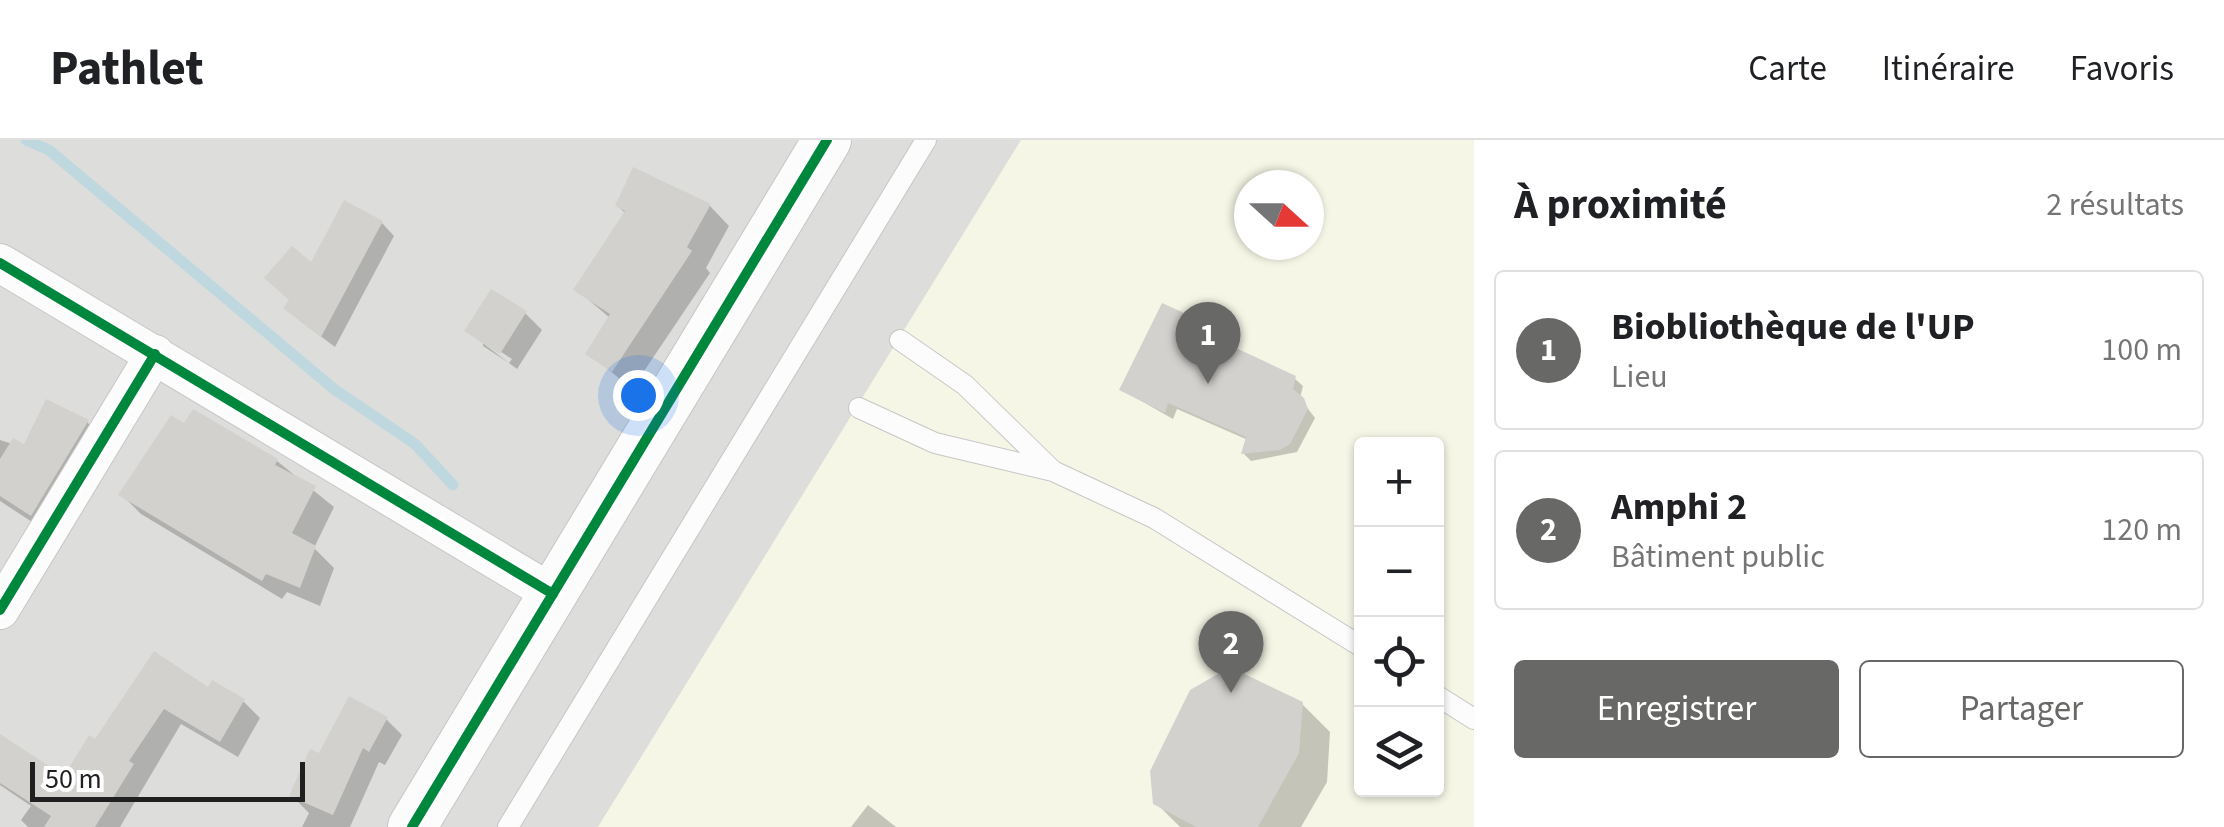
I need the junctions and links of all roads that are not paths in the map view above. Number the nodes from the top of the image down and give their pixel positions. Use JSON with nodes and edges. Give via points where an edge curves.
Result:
{"nodes":[{"id":1,"x":828,"y":140,"type":"edge"},
{"id":2,"x":926,"y":140,"type":"edge"},
{"id":3,"x":0,"y":263,"type":"edge"},
{"id":4,"x":900,"y":340,"type":"dead end"},
{"id":5,"x":155,"y":354,"type":"junction"},
{"id":6,"x":859,"y":408,"type":"dead end"},
{"id":7,"x":1053,"y":471,"type":"junction"},
{"id":8,"x":553,"y":594,"type":"junction"},
{"id":9,"x":0,"y":610,"type":"edge"},
{"id":10,"x":1354,"y":641,"type":"edge"},
{"id":11,"x":1444,"y":699,"type":"edge"},
{"id":12,"x":1474,"y":718,"type":"edge"},
{"id":13,"x":412,"y":827,"type":"edge"},
{"id":14,"x":508,"y":827,"type":"edge"}],
"edges":[{"from":1,"to":8,"type":"street"},
{"from":2,"to":14,"type":"lane"},
{"from":3,"to":5,"type":"street"},
{"from":4,"to":7,"type":"lane","via":[[965,385]]},
{"from":5,"to":8,"type":"street"},
{"from":5,"to":9,"type":"street"},
{"from":6,"to":7,"type":"lane","via":[[935,443]]},
{"from":7,"to":10,"type":"lane","via":[[1154,518]]},
{"from":8,"to":13,"type":"street"},
{"from":11,"to":12,"type":"lane"}]}
